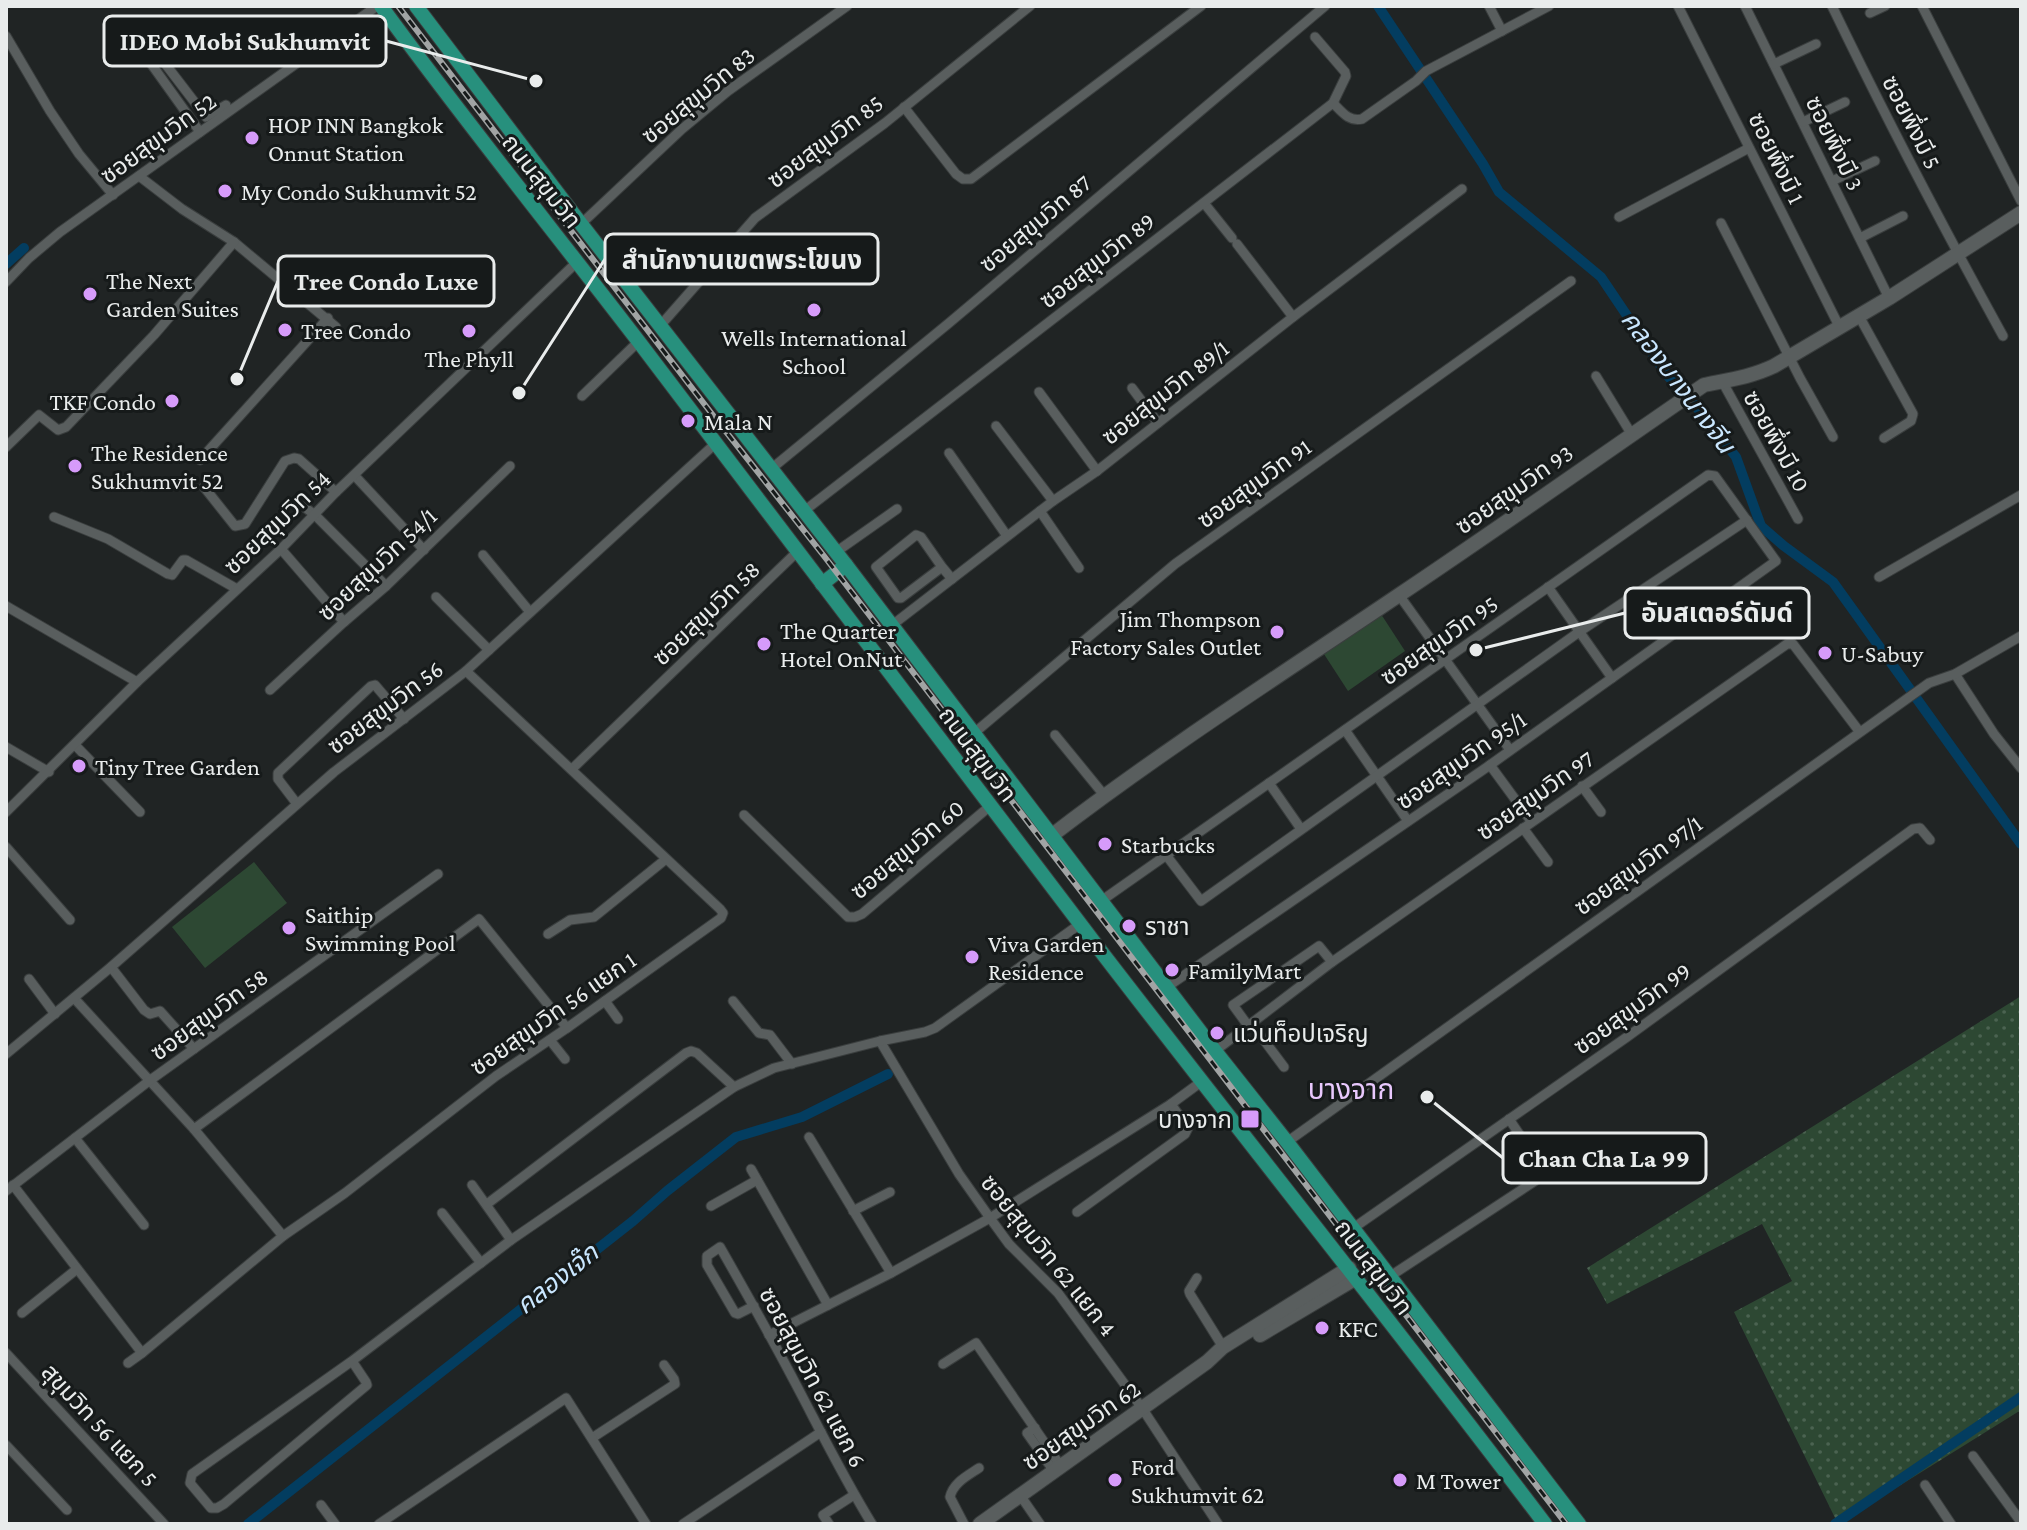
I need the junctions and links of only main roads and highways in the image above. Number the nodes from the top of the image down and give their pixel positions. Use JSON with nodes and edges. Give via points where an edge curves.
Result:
{"nodes":[{"id":1,"x":379,"y":6,"type":"edge"},
{"id":2,"x":416,"y":6,"type":"edge"},
{"id":3,"x":846,"y":565,"type":"junction"},
{"id":4,"x":822,"y":584,"type":"junction"},
{"id":5,"x":1374,"y":1258,"type":"junction"},
{"id":6,"x":1352,"y":1273,"type":"junction"},
{"id":7,"x":1545,"y":1524,"type":"edge"},
{"id":8,"x":1579,"y":1524,"type":"edge"}],
"edges":[{"from":1,"to":4,"type":"main road","name":"ถนนสุขุมวิท"},
{"from":2,"to":3,"type":"main road","name":"ถนนสุขุมวิท"},
{"from":3,"to":4,"type":"main road"},
{"from":3,"to":5,"type":"main road","name":"ถนนสุขุมวิท"},
{"from":4,"to":6,"type":"main road","name":"ถนนสุขุมวิท"},
{"from":5,"to":6,"type":"main road"},
{"from":5,"to":8,"type":"main road","name":"ถนนสุขุมวิท"},
{"from":6,"to":7,"type":"main road","name":"ถนนสุขุมวิท"}]}
